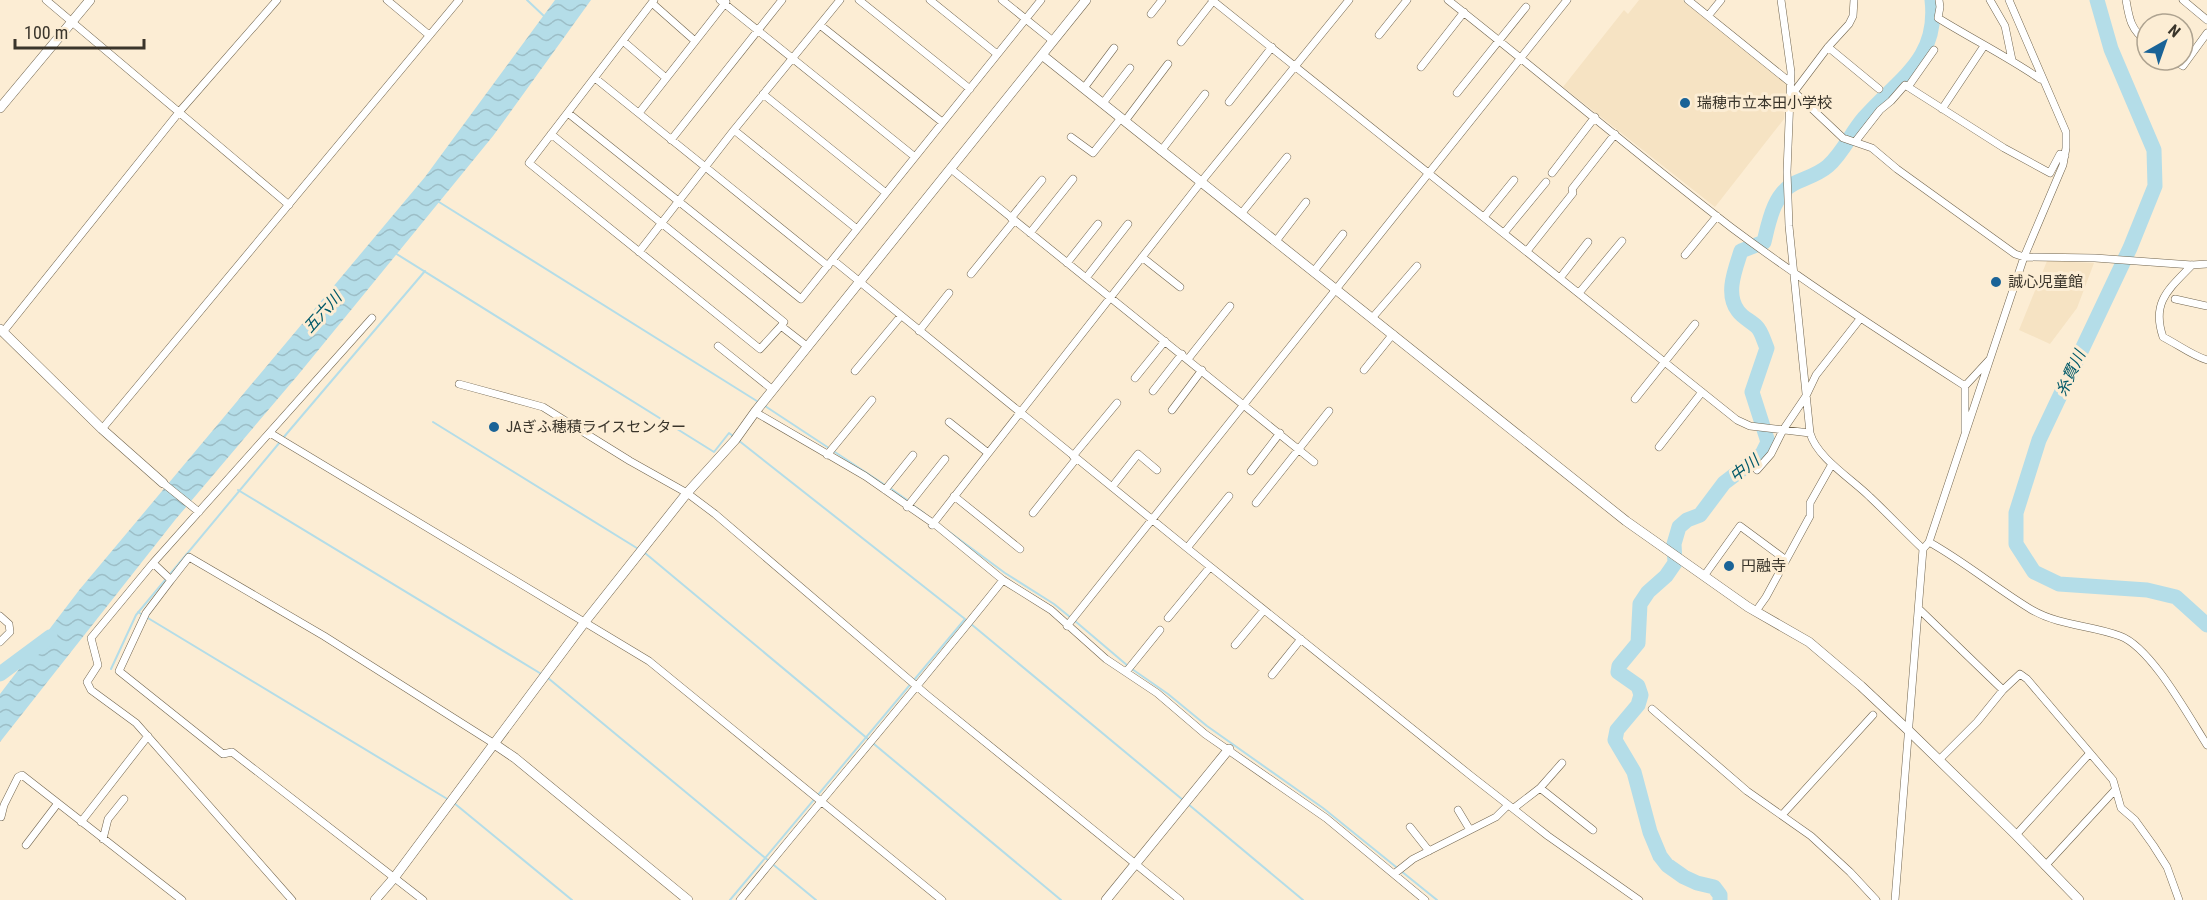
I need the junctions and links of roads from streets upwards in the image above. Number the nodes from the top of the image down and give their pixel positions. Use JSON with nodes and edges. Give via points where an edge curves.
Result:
{"nodes":[{"id":1,"x":46,"y":0,"type":"edge"},
{"id":2,"x":90,"y":0,"type":"edge"},
{"id":3,"x":277,"y":0,"type":"edge"},
{"id":4,"x":387,"y":0,"type":"edge"},
{"id":5,"x":459,"y":0,"type":"edge"},
{"id":6,"x":782,"y":0,"type":"edge"},
{"id":7,"x":840,"y":0,"type":"edge"},
{"id":8,"x":859,"y":0,"type":"edge"},
{"id":9,"x":930,"y":0,"type":"edge"},
{"id":10,"x":1002,"y":0,"type":"edge"},
{"id":11,"x":1041,"y":0,"type":"edge"},
{"id":12,"x":1086,"y":0,"type":"edge"},
{"id":13,"x":1162,"y":0,"type":"edge"},
{"id":14,"x":1213,"y":0,"type":"edge"},
{"id":15,"x":1349,"y":0,"type":"edge"},
{"id":16,"x":1407,"y":0,"type":"edge"},
{"id":17,"x":1448,"y":0,"type":"edge"},
{"id":18,"x":1567,"y":0,"type":"edge"},
{"id":19,"x":1688,"y":0,"type":"edge"},
{"id":20,"x":1721,"y":0,"type":"edge"},
{"id":21,"x":1781,"y":0,"type":"edge"},
{"id":22,"x":1854,"y":0,"type":"edge"},
{"id":23,"x":1939,"y":0,"type":"edge"},
{"id":24,"x":1990,"y":0,"type":"edge"},
{"id":25,"x":2008,"y":0,"type":"edge"},
{"id":26,"x":2126,"y":0,"type":"edge"},
{"id":27,"x":2183,"y":0,"type":"edge"},
{"id":28,"x":724,"y":1,"type":"edge"},
{"id":29,"x":653,"y":2,"type":"edge"},
{"id":30,"x":1526,"y":7,"type":"dead end"},
{"id":31,"x":1464,"y":12,"type":"junction"},
{"id":32,"x":1151,"y":14,"type":"dead end"},
{"id":33,"x":1708,"y":16,"type":"junction"},
{"id":34,"x":1025,"y":19,"type":"junction"},
{"id":35,"x":2207,"y":20,"type":"edge"},
{"id":36,"x":72,"y":22,"type":"junction"},
{"id":37,"x":820,"y":24,"type":"junction"},
{"id":38,"x":758,"y":30,"type":"junction"},
{"id":39,"x":2135,"y":32,"type":"edge"},
{"id":40,"x":2207,"y":33,"type":"edge"},
{"id":41,"x":429,"y":35,"type":"junction"},
{"id":42,"x":1378,"y":35,"type":"dead end"},
{"id":43,"x":1499,"y":40,"type":"junction"},
{"id":44,"x":623,"y":41,"type":"junction"},
{"id":45,"x":695,"y":41,"type":"junction"},
{"id":46,"x":1053,"y":41,"type":"junction"},
{"id":47,"x":1181,"y":42,"type":"dead end"},
{"id":48,"x":1984,"y":46,"type":"junction"},
{"id":49,"x":1272,"y":47,"type":"junction"},
{"id":50,"x":1828,"y":47,"type":"junction"},
{"id":51,"x":1114,"y":48,"type":"dead end"},
{"id":52,"x":1934,"y":50,"type":"dead end"},
{"id":53,"x":2195,"y":50,"type":"edge"},
{"id":54,"x":997,"y":54,"type":"junction"},
{"id":55,"x":1042,"y":55,"type":"junction"},
{"id":56,"x":792,"y":58,"type":"junction"},
{"id":57,"x":1522,"y":58,"type":"junction"},
{"id":58,"x":2012,"y":60,"type":"junction"},
{"id":59,"x":1168,"y":64,"type":"dead end"},
{"id":60,"x":1296,"y":67,"type":"junction"},
{"id":61,"x":1421,"y":67,"type":"dead end"},
{"id":62,"x":1130,"y":68,"type":"dead end"},
{"id":63,"x":595,"y":78,"type":"junction"},
{"id":64,"x":666,"y":78,"type":"junction"},
{"id":65,"x":2043,"y":81,"type":"junction"},
{"id":66,"x":1908,"y":87,"type":"junction"},
{"id":67,"x":1084,"y":88,"type":"junction"},
{"id":68,"x":1792,"y":88,"type":"junction"},
{"id":69,"x":970,"y":89,"type":"junction"},
{"id":70,"x":1880,"y":89,"type":"dead end"},
{"id":71,"x":1457,"y":93,"type":"dead end"},
{"id":72,"x":763,"y":94,"type":"junction"},
{"id":73,"x":1205,"y":94,"type":"dead end"},
{"id":74,"x":1228,"y":102,"type":"dead end"},
{"id":75,"x":1103,"y":103,"type":"junction"},
{"id":76,"x":0,"y":108,"type":"edge"},
{"id":77,"x":1942,"y":109,"type":"junction"},
{"id":78,"x":180,"y":111,"type":"junction"},
{"id":79,"x":568,"y":113,"type":"junction"},
{"id":80,"x":639,"y":113,"type":"junction"},
{"id":81,"x":1595,"y":117,"type":"junction"},
{"id":82,"x":1123,"y":119,"type":"junction"},
{"id":83,"x":942,"y":122,"type":"junction"},
{"id":84,"x":734,"y":130,"type":"junction"},
{"id":85,"x":551,"y":134,"type":"junction"},
{"id":86,"x":1615,"y":134,"type":"junction"},
{"id":87,"x":1071,"y":137,"type":"dead end"},
{"id":88,"x":671,"y":140,"type":"junction"},
{"id":89,"x":1854,"y":142,"type":"junction"},
{"id":90,"x":1161,"y":150,"type":"junction"},
{"id":91,"x":2065,"y":156,"type":"junction"},
{"id":92,"x":915,"y":157,"type":"junction"},
{"id":93,"x":1287,"y":158,"type":"dead end"},
{"id":94,"x":705,"y":168,"type":"junction"},
{"id":95,"x":951,"y":169,"type":"junction"},
{"id":96,"x":1429,"y":172,"type":"junction"},
{"id":97,"x":1552,"y":173,"type":"dead end"},
{"id":98,"x":1072,"y":179,"type":"dead end"},
{"id":99,"x":1042,"y":180,"type":"dead end"},
{"id":100,"x":1514,"y":180,"type":"dead end"},
{"id":101,"x":1200,"y":182,"type":"junction"},
{"id":102,"x":1546,"y":182,"type":"dead end"},
{"id":103,"x":886,"y":193,"type":"junction"},
{"id":104,"x":678,"y":202,"type":"junction"},
{"id":105,"x":1306,"y":202,"type":"dead end"},
{"id":106,"x":289,"y":205,"type":"junction"},
{"id":107,"x":1241,"y":214,"type":"junction"},
{"id":108,"x":1718,"y":216,"type":"junction"},
{"id":109,"x":1484,"y":217,"type":"junction"},
{"id":110,"x":1012,"y":219,"type":"junction"},
{"id":111,"x":662,"y":223,"type":"junction"},
{"id":112,"x":1098,"y":224,"type":"dead end"},
{"id":113,"x":1128,"y":224,"type":"dead end"},
{"id":114,"x":857,"y":229,"type":"junction"},
{"id":115,"x":1030,"y":233,"type":"junction"},
{"id":116,"x":1504,"y":233,"type":"junction"},
{"id":117,"x":1343,"y":234,"type":"dead end"},
{"id":118,"x":1276,"y":241,"type":"junction"},
{"id":119,"x":1588,"y":242,"type":"dead end"},
{"id":120,"x":1622,"y":242,"type":"dead end"},
{"id":121,"x":639,"y":252,"type":"junction"},
{"id":122,"x":1527,"y":252,"type":"junction"},
{"id":123,"x":1685,"y":255,"type":"dead end"},
{"id":124,"x":1142,"y":256,"type":"junction"},
{"id":125,"x":2024,"y":257,"type":"junction"},
{"id":126,"x":830,"y":263,"type":"junction"},
{"id":127,"x":1067,"y":263,"type":"junction"},
{"id":128,"x":2207,"y":264,"type":"edge"},
{"id":129,"x":1417,"y":266,"type":"dead end"},
{"id":130,"x":2192,"y":266,"type":"junction"},
{"id":131,"x":1314,"y":271,"type":"junction"},
{"id":132,"x":1793,"y":273,"type":"junction"},
{"id":133,"x":971,"y":274,"type":"dead end"},
{"id":134,"x":1086,"y":278,"type":"junction"},
{"id":135,"x":1560,"y":278,"type":"junction"},
{"id":136,"x":859,"y":283,"type":"junction"},
{"id":137,"x":1180,"y":286,"type":"dead end"},
{"id":138,"x":1337,"y":289,"type":"junction"},
{"id":139,"x":950,"y":293,"type":"dead end"},
{"id":140,"x":1579,"y":293,"type":"junction"},
{"id":141,"x":1110,"y":297,"type":"junction"},
{"id":142,"x":2175,"y":299,"type":"dead end"},
{"id":143,"x":1230,"y":306,"type":"dead end"},
{"id":144,"x":2207,"y":306,"type":"edge"},
{"id":145,"x":900,"y":317,"type":"junction"},
{"id":146,"x":1372,"y":317,"type":"junction"},
{"id":147,"x":372,"y":318,"type":"dead end"},
{"id":148,"x":1860,"y":319,"type":"junction"},
{"id":149,"x":1695,"y":324,"type":"dead end"},
{"id":150,"x":781,"y":326,"type":"junction"},
{"id":151,"x":1,"y":330,"type":"edge"},
{"id":152,"x":918,"y":331,"type":"junction"},
{"id":153,"x":1393,"y":334,"type":"junction"},
{"id":154,"x":1165,"y":341,"type":"junction"},
{"id":155,"x":718,"y":346,"type":"dead end"},
{"id":156,"x":808,"y":347,"type":"junction"},
{"id":157,"x":1185,"y":356,"type":"junction"},
{"id":158,"x":1990,"y":358,"type":"junction"},
{"id":159,"x":2207,"y":360,"type":"edge"},
{"id":160,"x":1665,"y":362,"type":"junction"},
{"id":161,"x":855,"y":370,"type":"dead end"},
{"id":162,"x":1202,"y":370,"type":"junction"},
{"id":163,"x":1364,"y":370,"type":"dead end"},
{"id":164,"x":1135,"y":378,"type":"dead end"},
{"id":165,"x":459,"y":384,"type":"dead end"},
{"id":166,"x":1965,"y":386,"type":"junction"},
{"id":167,"x":773,"y":390,"type":"junction"},
{"id":168,"x":1153,"y":391,"type":"dead end"},
{"id":169,"x":1702,"y":392,"type":"junction"},
{"id":170,"x":1806,"y":396,"type":"junction"},
{"id":171,"x":1635,"y":399,"type":"dead end"},
{"id":172,"x":872,"y":400,"type":"dead end"},
{"id":173,"x":1117,"y":403,"type":"dead end"},
{"id":174,"x":1244,"y":404,"type":"junction"},
{"id":175,"x":1172,"y":410,"type":"dead end"},
{"id":176,"x":1329,"y":411,"type":"dead end"},
{"id":177,"x":755,"y":412,"type":"junction"},
{"id":178,"x":1020,"y":413,"type":"junction"},
{"id":179,"x":949,"y":422,"type":"dead end"},
{"id":180,"x":102,"y":429,"type":"junction"},
{"id":181,"x":1783,"y":430,"type":"junction"},
{"id":182,"x":270,"y":433,"type":"junction"},
{"id":183,"x":1280,"y":433,"type":"junction"},
{"id":184,"x":1810,"y":433,"type":"junction"},
{"id":185,"x":1965,"y":437,"type":"junction"},
{"id":186,"x":1659,"y":447,"type":"dead end"},
{"id":187,"x":1299,"y":449,"type":"junction"},
{"id":188,"x":988,"y":453,"type":"junction"},
{"id":189,"x":828,"y":455,"type":"junction"},
{"id":190,"x":913,"y":455,"type":"dead end"},
{"id":191,"x":1075,"y":457,"type":"junction"},
{"id":192,"x":945,"y":459,"type":"dead end"},
{"id":193,"x":1314,"y":462,"type":"dead end"},
{"id":194,"x":1832,"y":464,"type":"junction"},
{"id":195,"x":1157,"y":470,"type":"dead end"},
{"id":196,"x":1757,"y":470,"type":"dead end"},
{"id":197,"x":1251,"y":471,"type":"dead end"},
{"id":198,"x":163,"y":483,"type":"joint"},
{"id":199,"x":1112,"y":488,"type":"junction"},
{"id":200,"x":885,"y":490,"type":"junction"},
{"id":201,"x":687,"y":493,"type":"junction"},
{"id":202,"x":954,"y":496,"type":"junction"},
{"id":203,"x":1229,"y":496,"type":"dead end"},
{"id":204,"x":1256,"y":503,"type":"dead end"},
{"id":205,"x":907,"y":507,"type":"junction"},
{"id":206,"x":197,"y":510,"type":"junction"},
{"id":207,"x":1033,"y":513,"type":"dead end"},
{"id":208,"x":1152,"y":520,"type":"junction"},
{"id":209,"x":932,"y":525,"type":"junction"},
{"id":210,"x":1929,"y":542,"type":"junction"},
{"id":211,"x":1187,"y":548,"type":"junction"},
{"id":212,"x":1020,"y":549,"type":"dead end"},
{"id":213,"x":1923,"y":549,"type":"junction"},
{"id":214,"x":1786,"y":560,"type":"junction"},
{"id":215,"x":153,"y":562,"type":"junction"},
{"id":216,"x":1210,"y":567,"type":"junction"},
{"id":217,"x":1704,"y":576,"type":"junction"},
{"id":218,"x":171,"y":580,"type":"junction"},
{"id":219,"x":1003,"y":580,"type":"junction"},
{"id":220,"x":1919,"y":609,"type":"junction"},
{"id":221,"x":1264,"y":610,"type":"junction"},
{"id":222,"x":1756,"y":611,"type":"junction"},
{"id":223,"x":0,"y":616,"type":"edge"},
{"id":224,"x":1168,"y":618,"type":"dead end"},
{"id":225,"x":584,"y":623,"type":"junction"},
{"id":226,"x":1067,"y":626,"type":"junction"},
{"id":227,"x":1160,"y":630,"type":"dead end"},
{"id":228,"x":1301,"y":639,"type":"junction"},
{"id":229,"x":0,"y":642,"type":"edge"},
{"id":230,"x":1235,"y":645,"type":"dead end"},
{"id":231,"x":1126,"y":672,"type":"junction"},
{"id":232,"x":1272,"y":675,"type":"dead end"},
{"id":233,"x":918,"y":686,"type":"junction"},
{"id":234,"x":2003,"y":690,"type":"junction"},
{"id":235,"x":1652,"y":709,"type":"dead end"},
{"id":236,"x":1873,"y":715,"type":"dead end"},
{"id":237,"x":1908,"y":730,"type":"junction"},
{"id":238,"x":147,"y":736,"type":"junction"},
{"id":239,"x":493,"y":743,"type":"junction"},
{"id":240,"x":2207,"y":745,"type":"edge"},
{"id":241,"x":1229,"y":749,"type":"junction"},
{"id":242,"x":2090,"y":753,"type":"junction"},
{"id":243,"x":1939,"y":760,"type":"junction"},
{"id":244,"x":1562,"y":763,"type":"dead end"},
{"id":245,"x":1540,"y":788,"type":"junction"},
{"id":246,"x":2115,"y":790,"type":"junction"},
{"id":247,"x":124,"y":799,"type":"dead end"},
{"id":248,"x":820,"y":801,"type":"junction"},
{"id":249,"x":58,"y":803,"type":"junction"},
{"id":250,"x":1511,"y":806,"type":"junction"},
{"id":251,"x":1458,"y":810,"type":"dead end"},
{"id":252,"x":1782,"y":815,"type":"junction"},
{"id":253,"x":0,"y":817,"type":"edge"},
{"id":254,"x":81,"y":822,"type":"junction"},
{"id":255,"x":1410,"y":827,"type":"dead end"},
{"id":256,"x":1470,"y":830,"type":"junction"},
{"id":257,"x":1593,"y":830,"type":"dead end"},
{"id":258,"x":2016,"y":835,"type":"junction"},
{"id":259,"x":103,"y":839,"type":"junction"},
{"id":260,"x":26,"y":845,"type":"dead end"},
{"id":261,"x":1429,"y":851,"type":"junction"},
{"id":262,"x":1136,"y":863,"type":"junction"},
{"id":263,"x":2045,"y":866,"type":"junction"},
{"id":264,"x":1395,"y":873,"type":"junction"},
{"id":265,"x":394,"y":878,"type":"junction"},
{"id":266,"x":182,"y":900,"type":"edge"},
{"id":267,"x":292,"y":900,"type":"edge"},
{"id":268,"x":375,"y":900,"type":"edge"},
{"id":269,"x":423,"y":900,"type":"edge"},
{"id":270,"x":688,"y":900,"type":"edge"},
{"id":271,"x":740,"y":900,"type":"edge"},
{"id":272,"x":942,"y":900,"type":"edge"},
{"id":273,"x":1106,"y":900,"type":"edge"},
{"id":274,"x":1180,"y":900,"type":"edge"},
{"id":275,"x":1425,"y":900,"type":"edge"},
{"id":276,"x":1639,"y":900,"type":"edge"},
{"id":277,"x":1876,"y":900,"type":"edge"},
{"id":278,"x":1895,"y":900,"type":"edge"},
{"id":279,"x":2079,"y":900,"type":"edge"},
{"id":280,"x":2179,"y":900,"type":"edge"}],
"edges":[{"from":1,"to":36,"type":"street"},
{"from":2,"to":36,"type":"street"},
{"from":3,"to":78,"type":"street"},
{"from":4,"to":41,"type":"street"},
{"from":5,"to":41,"type":"street"},
{"from":6,"to":38,"type":"street"},
{"from":7,"to":37,"type":"street"},
{"from":8,"to":69,"type":"street"},
{"from":9,"to":54,"type":"street"},
{"from":10,"to":34,"type":"street"},
{"from":11,"to":34,"type":"street"},
{"from":12,"to":46,"type":"street"},
{"from":13,"to":32,"type":"street"},
{"from":14,"to":47,"type":"street"},
{"from":14,"to":49,"type":"street"},
{"from":15,"to":60,"type":"street"},
{"from":16,"to":42,"type":"street"},
{"from":17,"to":31,"type":"street"},
{"from":18,"to":57,"type":"street"},
{"from":19,"to":33,"type":"street"},
{"from":20,"to":33,"type":"street"},
{"from":21,"to":68,"type":"street"},
{"from":22,"to":50,"type":"street","via":[[1849,24]]},
{"from":23,"to":48,"type":"street","via":[[1938,18]]},
{"from":24,"to":58,"type":"street","via":[[2005,26]]},
{"from":25,"to":65,"type":"street"},
{"from":26,"to":39,"type":"street"},
{"from":27,"to":35,"type":"street"},
{"from":28,"to":38,"type":"street"},
{"from":28,"to":45,"type":"street"},
{"from":29,"to":44,"type":"street"},
{"from":29,"to":45,"type":"street"},
{"from":30,"to":43,"type":"street"},
{"from":31,"to":43,"type":"street"},
{"from":31,"to":61,"type":"street"},
{"from":33,"to":68,"type":"street"},
{"from":34,"to":46,"type":"street"},
{"from":34,"to":54,"type":"street"},
{"from":36,"to":76,"type":"street"},
{"from":36,"to":78,"type":"street"},
{"from":37,"to":56,"type":"street"},
{"from":37,"to":83,"type":"street"},
{"from":38,"to":56,"type":"street"},
{"from":38,"to":88,"type":"street"},
{"from":40,"to":53,"type":"street"},
{"from":41,"to":106,"type":"street"},
{"from":43,"to":57,"type":"street"},
{"from":43,"to":71,"type":"street"},
{"from":44,"to":63,"type":"street"},
{"from":44,"to":64,"type":"street"},
{"from":45,"to":64,"type":"street"},
{"from":46,"to":55,"type":"street"},
{"from":48,"to":58,"type":"street"},
{"from":48,"to":77,"type":"street"},
{"from":49,"to":60,"type":"street"},
{"from":49,"to":74,"type":"street"},
{"from":50,"to":68,"type":"street"},
{"from":50,"to":70,"type":"street"},
{"from":51,"to":67,"type":"street"},
{"from":52,"to":66,"type":"street"},
{"from":54,"to":69,"type":"street"},
{"from":55,"to":67,"type":"street"},
{"from":55,"to":95,"type":"street"},
{"from":56,"to":72,"type":"street"},
{"from":56,"to":92,"type":"street"},
{"from":57,"to":81,"type":"street"},
{"from":57,"to":96,"type":"street"},
{"from":58,"to":65,"type":"street"},
{"from":59,"to":82,"type":"street"},
{"from":60,"to":96,"type":"street"},
{"from":60,"to":101,"type":"street"},
{"from":62,"to":75,"type":"street"},
{"from":63,"to":79,"type":"street"},
{"from":63,"to":80,"type":"street"},
{"from":64,"to":80,"type":"street"},
{"from":65,"to":91,"type":"street","via":[[2066,132]]},
{"from":66,"to":77,"type":"street"},
{"from":66,"to":89,"type":"street","via":[[1905,85],[1880,110]]},
{"from":67,"to":75,"type":"street"},
{"from":68,"to":89,"type":"street","via":[[1843,138]]},
{"from":68,"to":132,"type":"street","via":[[1787,172]]},
{"from":69,"to":83,"type":"street"},
{"from":72,"to":84,"type":"street"},
{"from":72,"to":103,"type":"street"},
{"from":73,"to":90,"type":"street"},
{"from":75,"to":82,"type":"street"},
{"from":77,"to":91,"type":"street","via":[[2050,174],[2060,154]]},
{"from":78,"to":106,"type":"street"},
{"from":78,"to":151,"type":"street"},
{"from":79,"to":85,"type":"street"},
{"from":79,"to":104,"type":"street"},
{"from":80,"to":88,"type":"street"},
{"from":81,"to":86,"type":"street"},
{"from":81,"to":97,"type":"street"},
{"from":82,"to":87,"type":"street","via":[[1093,153]]},
{"from":82,"to":90,"type":"street"},
{"from":83,"to":92,"type":"street"},
{"from":84,"to":94,"type":"street"},
{"from":84,"to":114,"type":"street"},
{"from":85,"to":111,"type":"street"},
{"from":85,"to":121,"type":"street","via":[[529,163]]},
{"from":86,"to":108,"type":"street"},
{"from":86,"to":122,"type":"street"},
{"from":88,"to":94,"type":"street"},
{"from":89,"to":125,"type":"street","via":[[1872,148]]},
{"from":90,"to":101,"type":"street"},
{"from":91,"to":125,"type":"street"},
{"from":92,"to":103,"type":"street"},
{"from":93,"to":107,"type":"street"},
{"from":94,"to":104,"type":"street"},
{"from":94,"to":126,"type":"street"},
{"from":95,"to":110,"type":"street"},
{"from":95,"to":136,"type":"street"},
{"from":96,"to":109,"type":"street"},
{"from":96,"to":138,"type":"street"},
{"from":98,"to":115,"type":"street"},
{"from":99,"to":110,"type":"street"},
{"from":100,"to":109,"type":"street"},
{"from":101,"to":107,"type":"street"},
{"from":101,"to":124,"type":"street"},
{"from":102,"to":116,"type":"street"},
{"from":103,"to":114,"type":"street"},
{"from":104,"to":111,"type":"street"},
{"from":104,"to":126,"type":"street","via":[[801,299]]},
{"from":105,"to":118,"type":"street"},
{"from":106,"to":180,"type":"street"},
{"from":107,"to":118,"type":"street"},
{"from":108,"to":123,"type":"street"},
{"from":108,"to":132,"type":"street"},
{"from":109,"to":116,"type":"street"},
{"from":110,"to":115,"type":"street"},
{"from":110,"to":133,"type":"street"},
{"from":111,"to":121,"type":"street"},
{"from":111,"to":150,"type":"street","via":[[784,322]]},
{"from":112,"to":127,"type":"street"},
{"from":113,"to":134,"type":"street"},
{"from":114,"to":126,"type":"street"},
{"from":115,"to":127,"type":"street"},
{"from":116,"to":122,"type":"street"},
{"from":117,"to":131,"type":"street"},
{"from":118,"to":131,"type":"street"},
{"from":119,"to":135,"type":"street"},
{"from":120,"to":140,"type":"street"},
{"from":121,"to":150,"type":"street","via":[[760,349]]},
{"from":122,"to":135,"type":"street"},
{"from":124,"to":137,"type":"street"},
{"from":124,"to":141,"type":"street"},
{"from":125,"to":130,"type":"street"},
{"from":125,"to":158,"type":"street"},
{"from":126,"to":136,"type":"street"},
{"from":127,"to":134,"type":"street"},
{"from":128,"to":130,"type":"street"},
{"from":129,"to":146,"type":"street"},
{"from":130,"to":159,"type":"street","via":[[2162,298],[2160,328],[2163,337]]},
{"from":131,"to":138,"type":"street"},
{"from":132,"to":148,"type":"street"},
{"from":132,"to":170,"type":"street"},
{"from":134,"to":141,"type":"street"},
{"from":135,"to":140,"type":"street"},
{"from":136,"to":145,"type":"street"},
{"from":136,"to":156,"type":"street"},
{"from":138,"to":146,"type":"street"},
{"from":138,"to":174,"type":"street"},
{"from":139,"to":152,"type":"street"},
{"from":140,"to":160,"type":"street"},
{"from":141,"to":154,"type":"street"},
{"from":141,"to":178,"type":"street"},
{"from":142,"to":144,"type":"street"},
{"from":143,"to":157,"type":"street"},
{"from":145,"to":152,"type":"street"},
{"from":145,"to":161,"type":"street"},
{"from":146,"to":153,"type":"street"},
{"from":147,"to":182,"type":"street"},
{"from":148,"to":166,"type":"street"},
{"from":148,"to":170,"type":"street","via":[[1816,375]]},
{"from":149,"to":160,"type":"street"},
{"from":150,"to":156,"type":"street"},
{"from":151,"to":180,"type":"street"},
{"from":152,"to":178,"type":"street"},
{"from":153,"to":163,"type":"street"},
{"from":153,"to":217,"type":"street","via":[[1626,520]]},
{"from":154,"to":157,"type":"street"},
{"from":154,"to":164,"type":"street"},
{"from":155,"to":167,"type":"street"},
{"from":156,"to":167,"type":"street"},
{"from":157,"to":162,"type":"street"},
{"from":157,"to":168,"type":"street"},
{"from":158,"to":166,"type":"street"},
{"from":158,"to":185,"type":"street"},
{"from":160,"to":169,"type":"street"},
{"from":160,"to":171,"type":"street"},
{"from":162,"to":174,"type":"street"},
{"from":162,"to":175,"type":"street"},
{"from":165,"to":201,"type":"street","via":[[543,407]]},
{"from":166,"to":185,"type":"street"},
{"from":167,"to":177,"type":"street"},
{"from":169,"to":181,"type":"street","via":[[1743,424]]},
{"from":169,"to":186,"type":"street"},
{"from":170,"to":181,"type":"street"},
{"from":170,"to":184,"type":"street"},
{"from":172,"to":189,"type":"street"},
{"from":173,"to":191,"type":"street"},
{"from":174,"to":183,"type":"street"},
{"from":174,"to":208,"type":"street"},
{"from":176,"to":187,"type":"street"},
{"from":177,"to":189,"type":"street"},
{"from":177,"to":201,"type":"street"},
{"from":178,"to":188,"type":"street"},
{"from":178,"to":191,"type":"street"},
{"from":179,"to":188,"type":"street"},
{"from":180,"to":198,"type":"street"},
{"from":181,"to":184,"type":"street"},
{"from":181,"to":196,"type":"street","via":[[1771,454]]},
{"from":182,"to":206,"type":"street"},
{"from":182,"to":225,"type":"street"},
{"from":183,"to":187,"type":"street"},
{"from":183,"to":197,"type":"street"},
{"from":184,"to":194,"type":"street"},
{"from":185,"to":210,"type":"street"},
{"from":187,"to":193,"type":"street"},
{"from":187,"to":204,"type":"street"},
{"from":188,"to":202,"type":"street"},
{"from":189,"to":200,"type":"street"},
{"from":190,"to":200,"type":"street"},
{"from":191,"to":199,"type":"street"},
{"from":191,"to":207,"type":"street"},
{"from":192,"to":205,"type":"street"},
{"from":194,"to":213,"type":"street"},
{"from":194,"to":214,"type":"street"},
{"from":195,"to":199,"type":"street","via":[[1138,454]]},
{"from":198,"to":206,"type":"street"},
{"from":199,"to":208,"type":"street"},
{"from":200,"to":205,"type":"street"},
{"from":201,"to":225,"type":"street"},
{"from":201,"to":233,"type":"street"},
{"from":202,"to":209,"type":"street"},
{"from":202,"to":212,"type":"street"},
{"from":203,"to":211,"type":"street"},
{"from":205,"to":209,"type":"street"},
{"from":206,"to":215,"type":"street"},
{"from":208,"to":211,"type":"street"},
{"from":208,"to":226,"type":"street"},
{"from":209,"to":219,"type":"street"},
{"from":210,"to":213,"type":"street"},
{"from":210,"to":240,"type":"street","via":[[2055,621],[2128,639],[2162,676]]},
{"from":211,"to":216,"type":"street"},
{"from":213,"to":220,"type":"street"},
{"from":214,"to":217,"type":"street","via":[[1740,525]]},
{"from":214,"to":222,"type":"street"},
{"from":215,"to":218,"type":"street"},
{"from":215,"to":238,"type":"street","via":[[91,638],[98,665],[87,682],[91,690],[136,723]]},
{"from":216,"to":221,"type":"street"},
{"from":216,"to":224,"type":"street"},
{"from":217,"to":222,"type":"street"},
{"from":218,"to":239,"type":"street","via":[[189,557],[324,636]]},
{"from":218,"to":265,"type":"street","via":[[144,617],[119,671],[223,754],[232,752]]},
{"from":219,"to":226,"type":"street","via":[[1051,610]]},
{"from":219,"to":233,"type":"street"},
{"from":220,"to":234,"type":"street"},
{"from":220,"to":237,"type":"street"},
{"from":221,"to":228,"type":"street"},
{"from":221,"to":230,"type":"street"},
{"from":222,"to":237,"type":"street","via":[[1809,642]]},
{"from":223,"to":229,"type":"street","via":[[9,624],[10,632]]},
{"from":225,"to":239,"type":"street"},
{"from":225,"to":248,"type":"street","via":[[649,661]]},
{"from":226,"to":231,"type":"street"},
{"from":227,"to":231,"type":"street"},
{"from":228,"to":232,"type":"street"},
{"from":228,"to":250,"type":"street"},
{"from":231,"to":241,"type":"street"},
{"from":233,"to":248,"type":"street"},
{"from":233,"to":262,"type":"street"},
{"from":234,"to":242,"type":"street","via":[[2020,674],[2027,679]]},
{"from":234,"to":243,"type":"street"},
{"from":235,"to":252,"type":"street","via":[[1746,790]]},
{"from":236,"to":252,"type":"street"},
{"from":237,"to":243,"type":"street"},
{"from":237,"to":278,"type":"street"},
{"from":238,"to":254,"type":"street"},
{"from":238,"to":267,"type":"street"},
{"from":239,"to":265,"type":"street"},
{"from":239,"to":270,"type":"street"},
{"from":241,"to":262,"type":"street"},
{"from":241,"to":264,"type":"street"},
{"from":242,"to":246,"type":"street","via":[[2113,780]]},
{"from":242,"to":258,"type":"street"},
{"from":243,"to":258,"type":"street"},
{"from":244,"to":245,"type":"street"},
{"from":245,"to":250,"type":"street"},
{"from":245,"to":257,"type":"street"},
{"from":246,"to":263,"type":"street"},
{"from":246,"to":280,"type":"street","via":[[2121,808],[2135,820],[2167,867]]},
{"from":247,"to":259,"type":"street","via":[[108,819]]},
{"from":248,"to":271,"type":"street"},
{"from":248,"to":272,"type":"street"},
{"from":249,"to":253,"type":"street","via":[[22,776],[18,777]]},
{"from":249,"to":254,"type":"street"},
{"from":249,"to":260,"type":"street"},
{"from":250,"to":256,"type":"street"},
{"from":250,"to":276,"type":"street"},
{"from":251,"to":256,"type":"street"},
{"from":252,"to":277,"type":"street","via":[[1818,843]]},
{"from":254,"to":259,"type":"street"},
{"from":255,"to":261,"type":"street"},
{"from":256,"to":261,"type":"street"},
{"from":258,"to":263,"type":"street"},
{"from":259,"to":266,"type":"street"},
{"from":261,"to":264,"type":"street"},
{"from":262,"to":273,"type":"street"},
{"from":262,"to":274,"type":"street"},
{"from":263,"to":279,"type":"street"},
{"from":264,"to":275,"type":"street"},
{"from":265,"to":268,"type":"street"},
{"from":265,"to":269,"type":"street"}]}
